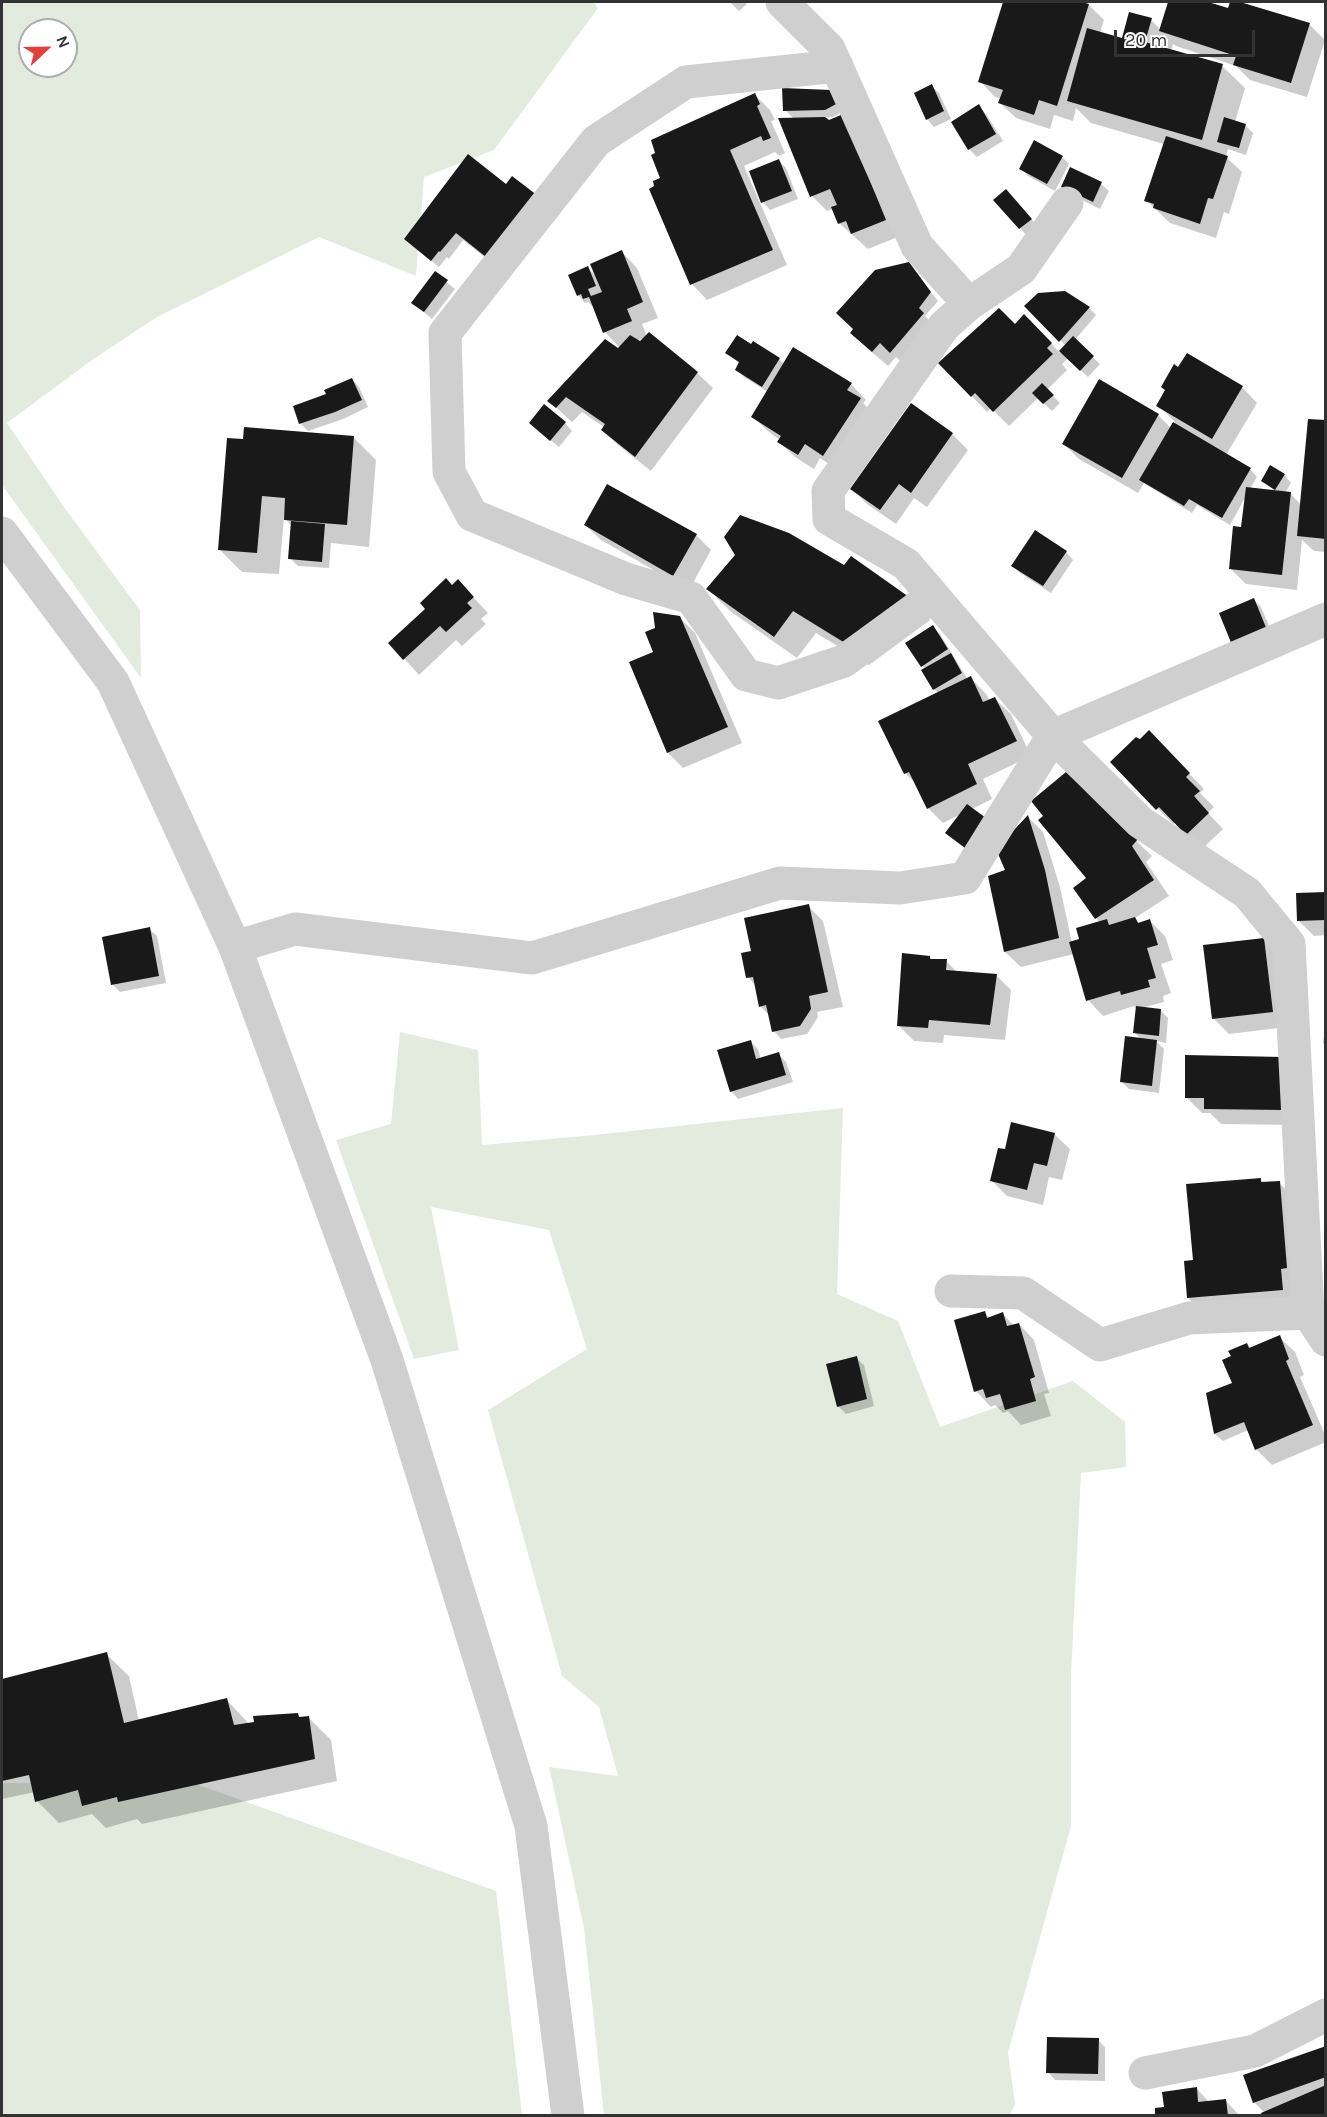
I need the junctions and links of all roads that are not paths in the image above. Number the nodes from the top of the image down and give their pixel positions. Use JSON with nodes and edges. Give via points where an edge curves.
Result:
{"nodes":[{"id":1,"x":782,"y":2,"type":"edge"},
{"id":2,"x":837,"y":66,"type":"junction"},
{"id":3,"x":1067,"y":203,"type":"dead end"},
{"id":4,"x":969,"y":304,"type":"junction"},
{"id":5,"x":2,"y":533,"type":"edge"},
{"id":6,"x":933,"y":596,"type":"junction"},
{"id":7,"x":1326,"y":620,"type":"edge"},
{"id":8,"x":1053,"y":736,"type":"junction"},
{"id":9,"x":235,"y":947,"type":"junction"},
{"id":10,"x":951,"y":1291,"type":"dead end"},
{"id":11,"x":1308,"y":1313,"type":"junction"},
{"id":12,"x":1326,"y":1340,"type":"edge"},
{"id":13,"x":1326,"y":2015,"type":"edge"},
{"id":14,"x":1145,"y":2073,"type":"dead end"},
{"id":15,"x":568,"y":2115,"type":"edge"}],
"edges":[{"from":1,"to":2,"type":"street","via":[[829,49]]},
{"from":2,"to":4,"type":"street","via":[[917,246]]},
{"from":2,"to":6,"type":"street","via":[[686,82],[596,141],[445,333],[449,472],[472,515],[626,579],[691,598],[746,675],[778,683],[844,661]]},
{"from":3,"to":4,"type":"street","via":[[1022,269]]},
{"from":4,"to":6,"type":"street","via":[[944,326],[828,491],[829,519],[906,564]]},
{"from":5,"to":9,"type":"street","via":[[113,682]]},
{"from":6,"to":8,"type":"street"},
{"from":7,"to":8,"type":"street"},
{"from":8,"to":9,"type":"street","via":[[965,878],[900,888],[780,883],[532,958],[295,929]]},
{"from":8,"to":11,"type":"street","via":[[1140,822],[1247,893],[1289,944]]},
{"from":9,"to":15,"type":"street","via":[[387,1360],[531,1826]]},
{"from":10,"to":11,"type":"street","via":[[1023,1293],[1100,1345],[1189,1318]]},
{"from":11,"to":12,"type":"street"},
{"from":13,"to":14,"type":"street","via":[[1255,2051]]}]}
